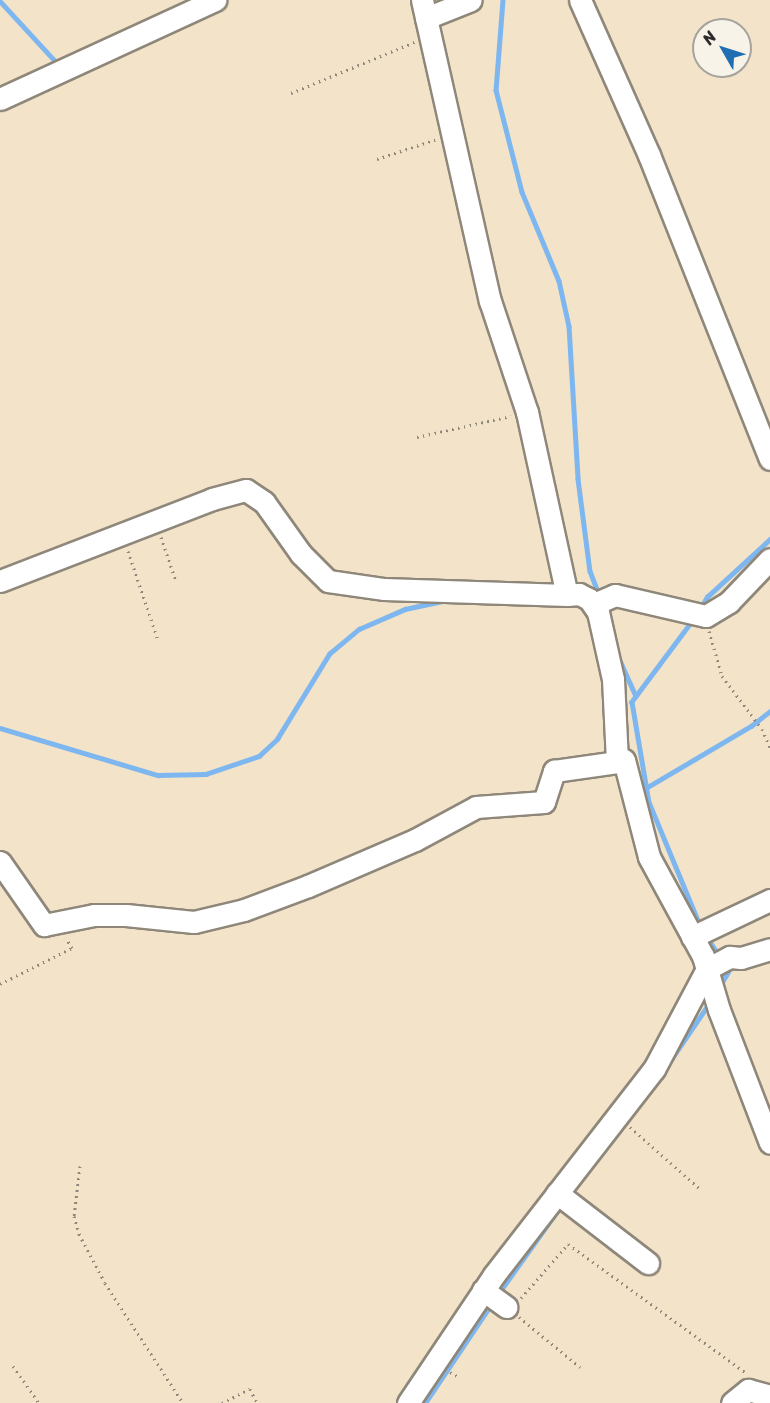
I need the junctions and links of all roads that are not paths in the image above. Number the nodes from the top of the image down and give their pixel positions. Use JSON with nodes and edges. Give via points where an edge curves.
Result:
{"nodes":[{"id":1,"x":216,"y":0,"type":"edge"},
{"id":2,"x":471,"y":0,"type":"edge"},
{"id":3,"x":580,"y":0,"type":"edge"},
{"id":4,"x":426,"y":18,"type":"edge"},
{"id":5,"x":0,"y":99,"type":"edge"},
{"id":6,"x":770,"y":459,"type":"edge"},
{"id":7,"x":770,"y":559,"type":"edge"},
{"id":8,"x":0,"y":581,"type":"edge"},
{"id":9,"x":567,"y":595,"type":"junction"},
{"id":10,"x":600,"y":601,"type":"junction"},
{"id":11,"x":617,"y":762,"type":"junction"},
{"id":12,"x":0,"y":862,"type":"edge"},
{"id":13,"x":770,"y":900,"type":"edge"},
{"id":14,"x":698,"y":933,"type":"junction"},
{"id":15,"x":770,"y":949,"type":"edge"},
{"id":16,"x":715,"y":975,"type":"junction"},
{"id":17,"x":770,"y":1143,"type":"edge"},
{"id":18,"x":557,"y":1193,"type":"junction"},
{"id":19,"x":648,"y":1263,"type":"dead end"},
{"id":20,"x":483,"y":1290,"type":"junction"},
{"id":21,"x":508,"y":1309,"type":"road end"},
{"id":22,"x":770,"y":1396,"type":"edge"},
{"id":23,"x":408,"y":1403,"type":"edge"},
{"id":24,"x":732,"y":1403,"type":"edge"}],
"edges":[{"from":1,"to":5,"type":"street"},
{"from":2,"to":4,"type":"street"},
{"from":3,"to":6,"type":"street","via":[[649,155]]},
{"from":4,"to":9,"type":"street","via":[[490,301],[527,412]]},
{"from":7,"to":10,"type":"street","via":[[729,602],[698,615]]},
{"from":8,"to":9,"type":"street","via":[[246,490],[264,502],[301,554],[328,581],[384,589]]},
{"from":9,"to":10,"type":"street","via":[[579,594]]},
{"from":10,"to":11,"type":"street","via":[[613,679]]},
{"from":11,"to":12,"type":"street","via":[[554,771],[544,802],[476,807],[405,844],[233,914],[194,922],[94,915],[44,925]]},
{"from":11,"to":14,"type":"street","via":[[624,760],[650,857]]},
{"from":13,"to":14,"type":"street"},
{"from":14,"to":16,"type":"street"},
{"from":15,"to":16,"type":"street","via":[[741,958]]},
{"from":16,"to":17,"type":"street"},
{"from":16,"to":18,"type":"street","via":[[654,1069]]},
{"from":18,"to":19,"type":"street"},
{"from":18,"to":20,"type":"street"},
{"from":20,"to":21,"type":"street"},
{"from":20,"to":23,"type":"street"},
{"from":22,"to":24,"type":"street","via":[[748,1390]]}]}
